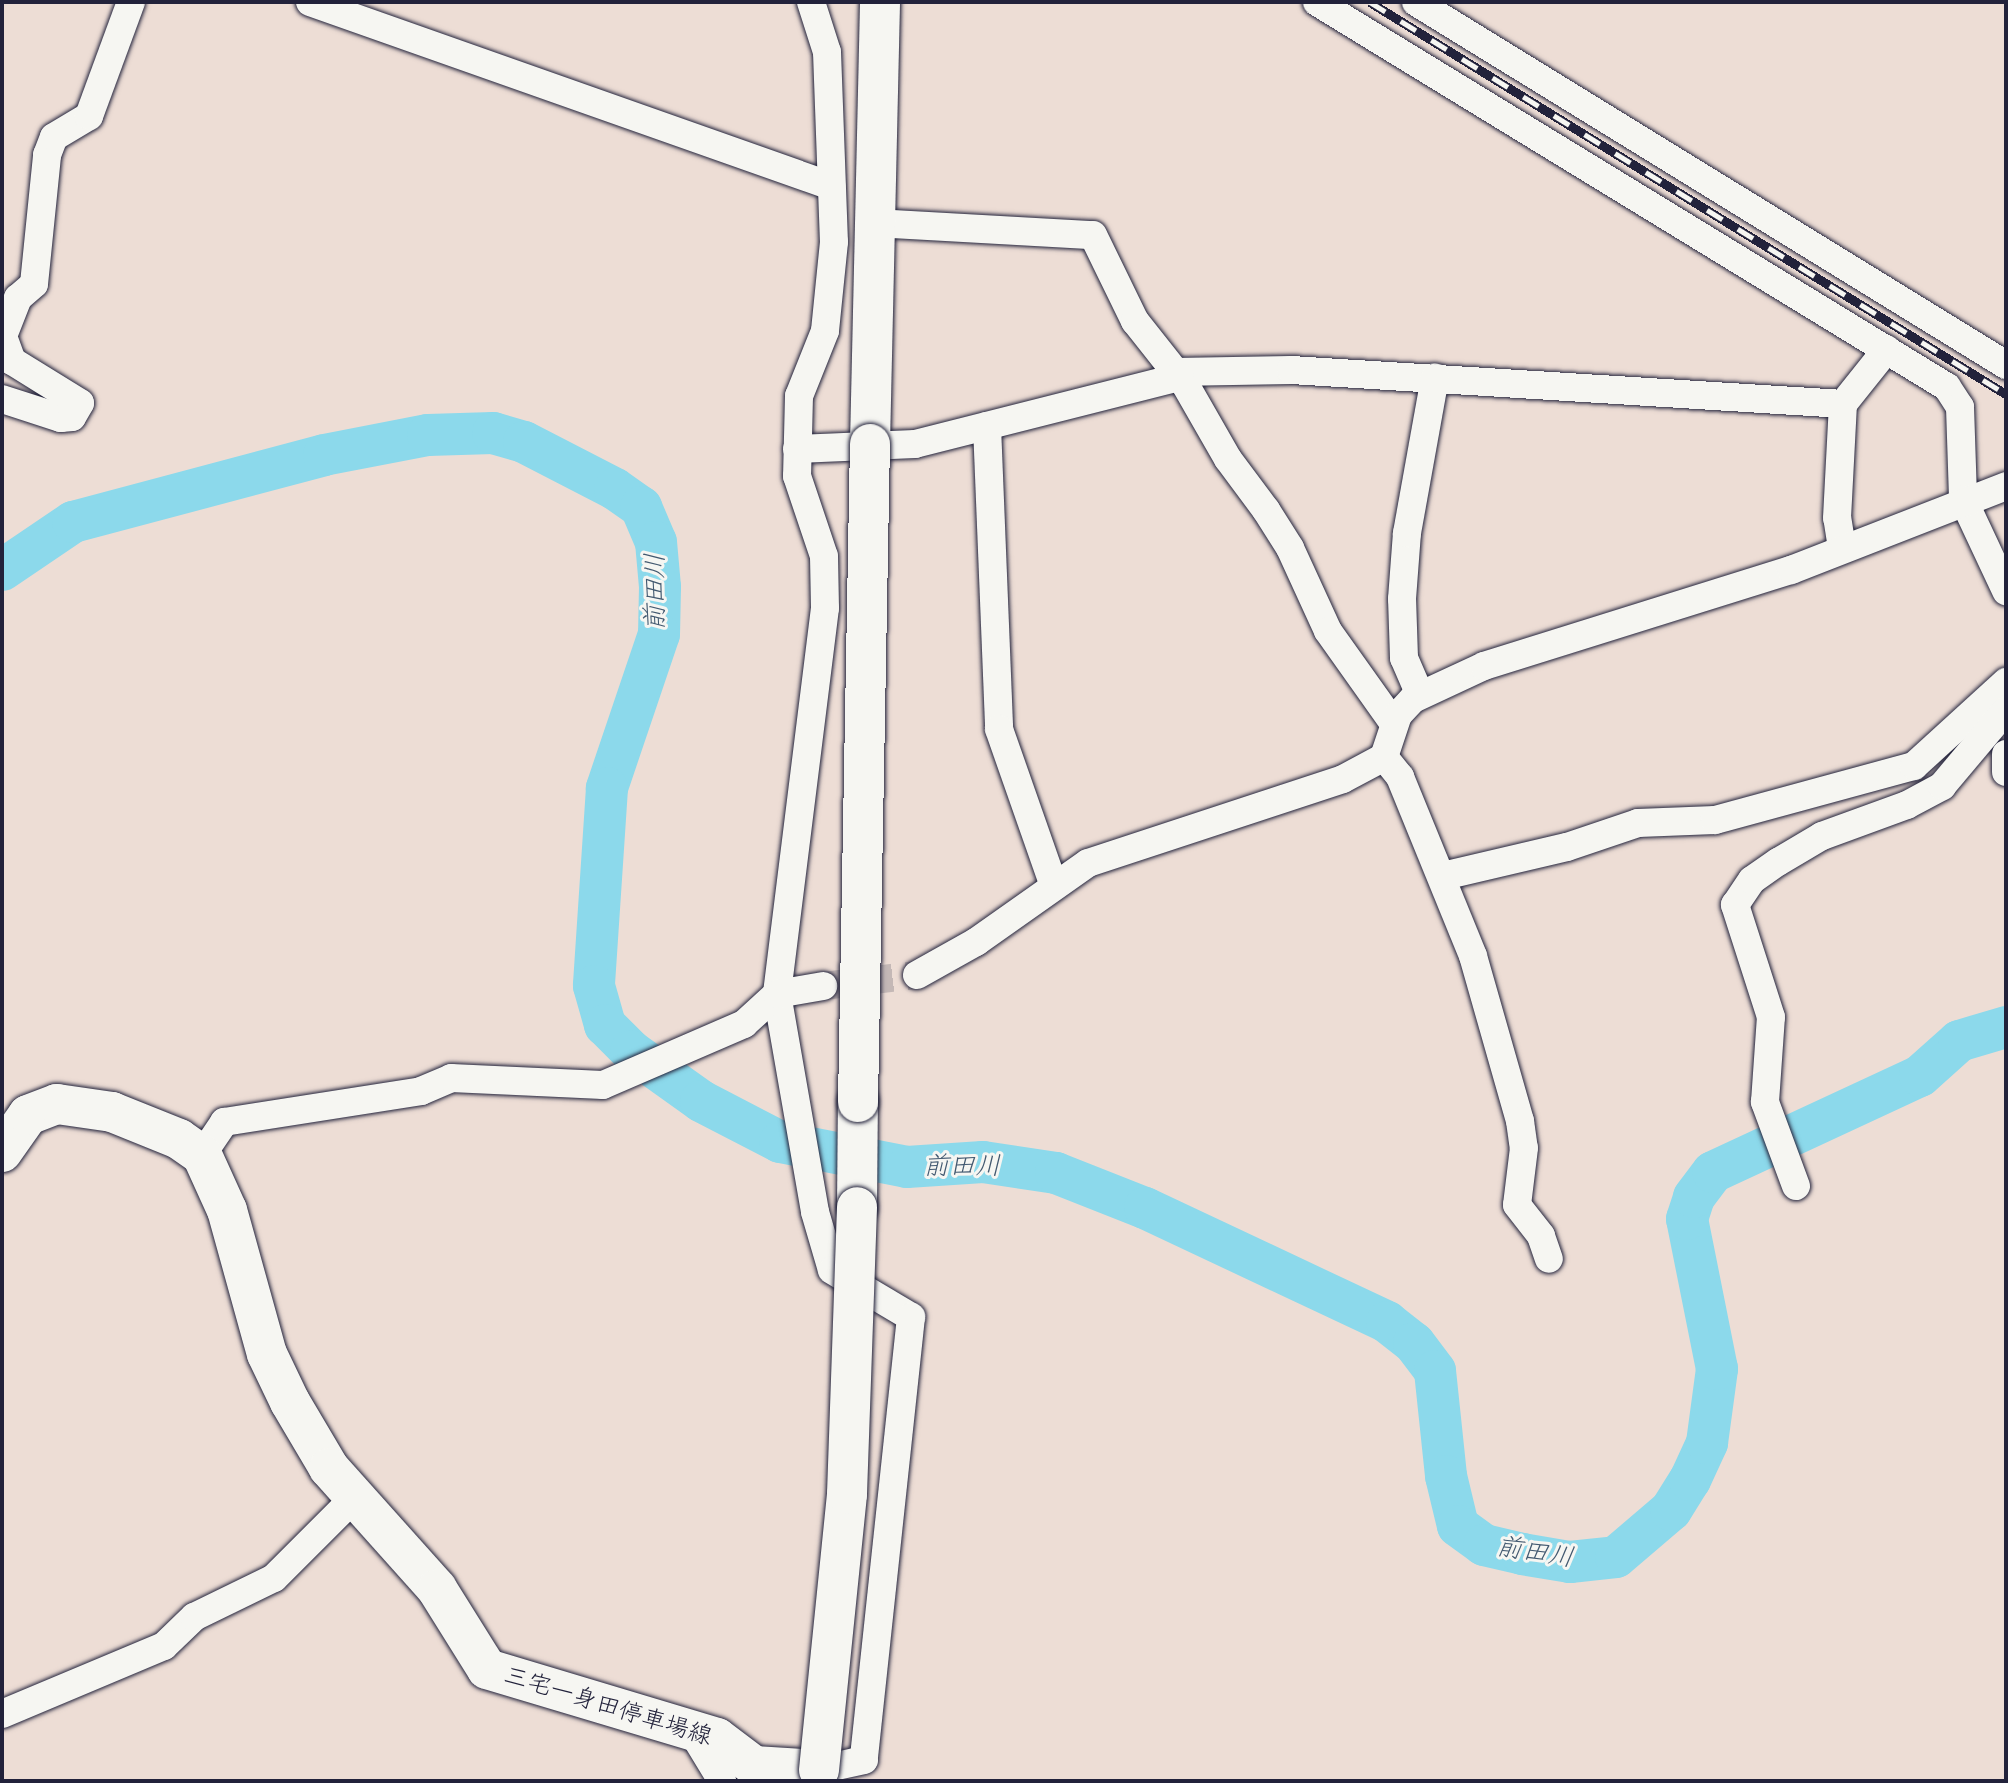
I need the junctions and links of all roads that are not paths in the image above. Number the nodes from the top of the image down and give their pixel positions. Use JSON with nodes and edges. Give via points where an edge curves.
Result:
{"nodes":[{"id":1,"x":131,"y":2,"type":"edge"},
{"id":2,"x":310,"y":2,"type":"edge"},
{"id":3,"x":811,"y":2,"type":"edge"},
{"id":4,"x":880,"y":2,"type":"edge"},
{"id":5,"x":1317,"y":2,"type":"edge"},
{"id":6,"x":1416,"y":2,"type":"edge"},
{"id":7,"x":831,"y":186,"type":"junction"},
{"id":8,"x":875,"y":223,"type":"junction"},
{"id":9,"x":1887,"y":349,"type":"junction"},
{"id":10,"x":2006,"y":365,"type":"edge"},
{"id":11,"x":1177,"y":375,"type":"junction"},
{"id":12,"x":1435,"y":378,"type":"junction"},
{"id":13,"x":2,"y":399,"type":"edge"},
{"id":14,"x":1843,"y":404,"type":"junction"},
{"id":15,"x":987,"y":426,"type":"junction"},
{"id":16,"x":870,"y":444,"type":"junction"},
{"id":17,"x":797,"y":449,"type":"junction"},
{"id":18,"x":2006,"y":486,"type":"edge"},
{"id":19,"x":1963,"y":499,"type":"junction"},
{"id":20,"x":1842,"y":548,"type":"junction"},
{"id":21,"x":2006,"y":591,"type":"edge"},
{"id":22,"x":2006,"y":682,"type":"edge"},
{"id":23,"x":1420,"y":695,"type":"junction"},
{"id":24,"x":2006,"y":710,"type":"edge"},
{"id":25,"x":1394,"y":724,"type":"junction"},
{"id":26,"x":2006,"y":754,"type":"edge"},
{"id":27,"x":1384,"y":757,"type":"junction"},
{"id":28,"x":2006,"y":772,"type":"edge"},
{"id":29,"x":1443,"y":876,"type":"junction"},
{"id":30,"x":1053,"y":883,"type":"junction"},
{"id":31,"x":917,"y":975,"type":"tunnel mouth"},
{"id":32,"x":823,"y":986,"type":"tunnel mouth"},
{"id":33,"x":777,"y":994,"type":"junction"},
{"id":34,"x":2,"y":1152,"type":"edge"},
{"id":35,"x":202,"y":1155,"type":"junction"},
{"id":36,"x":1793,"y":1176,"type":"dead end"},
{"id":37,"x":1549,"y":1259,"type":"dead end"},
{"id":38,"x":356,"y":1496,"type":"junction"},
{"id":39,"x":2,"y":1714,"type":"edge"},
{"id":40,"x":691,"y":1730,"type":"junction"},
{"id":41,"x":818,"y":1776,"type":"edge"},
{"id":42,"x":722,"y":1781,"type":"edge"}],
"edges":[{"from":1,"to":13,"type":"street","via":[[89,116],[54,137],[47,155],[34,284],[18,298],[3,336],[12,361],[80,403],[72,417],[61,418]]},
{"from":2,"to":7,"type":"street"},
{"from":3,"to":7,"type":"street","via":[[827,52]]},
{"from":4,"to":8,"type":"street"},
{"from":5,"to":9,"type":"street"},
{"from":6,"to":10,"type":"street"},
{"from":7,"to":17,"type":"street","via":[[830,306],[799,396]]},
{"from":8,"to":11,"type":"street","via":[[1093,235],[1135,321]]},
{"from":8,"to":16,"type":"street"},
{"from":9,"to":14,"type":"street"},
{"from":9,"to":19,"type":"street","via":[[1956,398]]},
{"from":11,"to":12,"type":"street","via":[[1275,370]]},
{"from":11,"to":15,"type":"street"},
{"from":11,"to":25,"type":"street","via":[[1290,548],[1328,631]]},
{"from":12,"to":14,"type":"street"},
{"from":12,"to":23,"type":"street","via":[[1407,533],[1402,599],[1404,658]]},
{"from":14,"to":20,"type":"street","via":[[1837,518]]},
{"from":15,"to":16,"type":"street","via":[[915,444]]},
{"from":15,"to":30,"type":"street","via":[[999,729]]},
{"from":16,"to":17,"type":"street"},
{"from":16,"to":41,"type":"street","bridge":true,"via":[[847,1494]]},
{"from":17,"to":33,"type":"street","via":[[798,491],[824,556],[825,608]]},
{"from":18,"to":19,"type":"street"},
{"from":19,"to":20,"type":"street"},
{"from":19,"to":21,"type":"street"},
{"from":20,"to":23,"type":"street","via":[[1791,570],[1484,666]]},
{"from":22,"to":29,"type":"street","via":[[1914,766],[1715,820],[1638,823],[1567,847]]},
{"from":23,"to":25,"type":"street"},
{"from":24,"to":36,"type":"street","via":[[1942,786],[1907,805],[1822,836],[1778,862],[1739,896],[1736,915],[1771,1017],[1765,1102]]},
{"from":25,"to":27,"type":"street"},
{"from":26,"to":28,"type":"street"},
{"from":27,"to":29,"type":"street","via":[[1400,777]]},
{"from":27,"to":30,"type":"street","via":[[1343,779],[1113,852]]},
{"from":29,"to":37,"type":"street","via":[[1491,1010],[1520,1121],[1524,1148],[1517,1205],[1541,1236]]},
{"from":30,"to":31,"type":"street","via":[[1003,924]]},
{"from":32,"to":33,"type":"street"},
{"from":33,"to":35,"type":"street","via":[[744,1024],[634,1076],[603,1085],[451,1078],[421,1091],[224,1122]]},
{"from":33,"to":41,"type":"street","via":[[815,1212],[832,1270],[911,1317],[864,1760]]},
{"from":34,"to":35,"type":"street","via":[[28,1115],[57,1104],[112,1112],[179,1139]]},
{"from":35,"to":38,"type":"street","name":"三宅一身田停車場線","via":[[227,1210],[267,1354],[329,1468]]},
{"from":38,"to":39,"type":"street","via":[[274,1578],[194,1617],[164,1646]]},
{"from":38,"to":40,"type":"street","name":"三宅一身田停車場線","via":[[437,1589],[487,1669]]},
{"from":40,"to":41,"type":"street","name":"三宅一身田停車場線","via":[[730,1743],[754,1766]]},
{"from":40,"to":42,"type":"street"}]}
